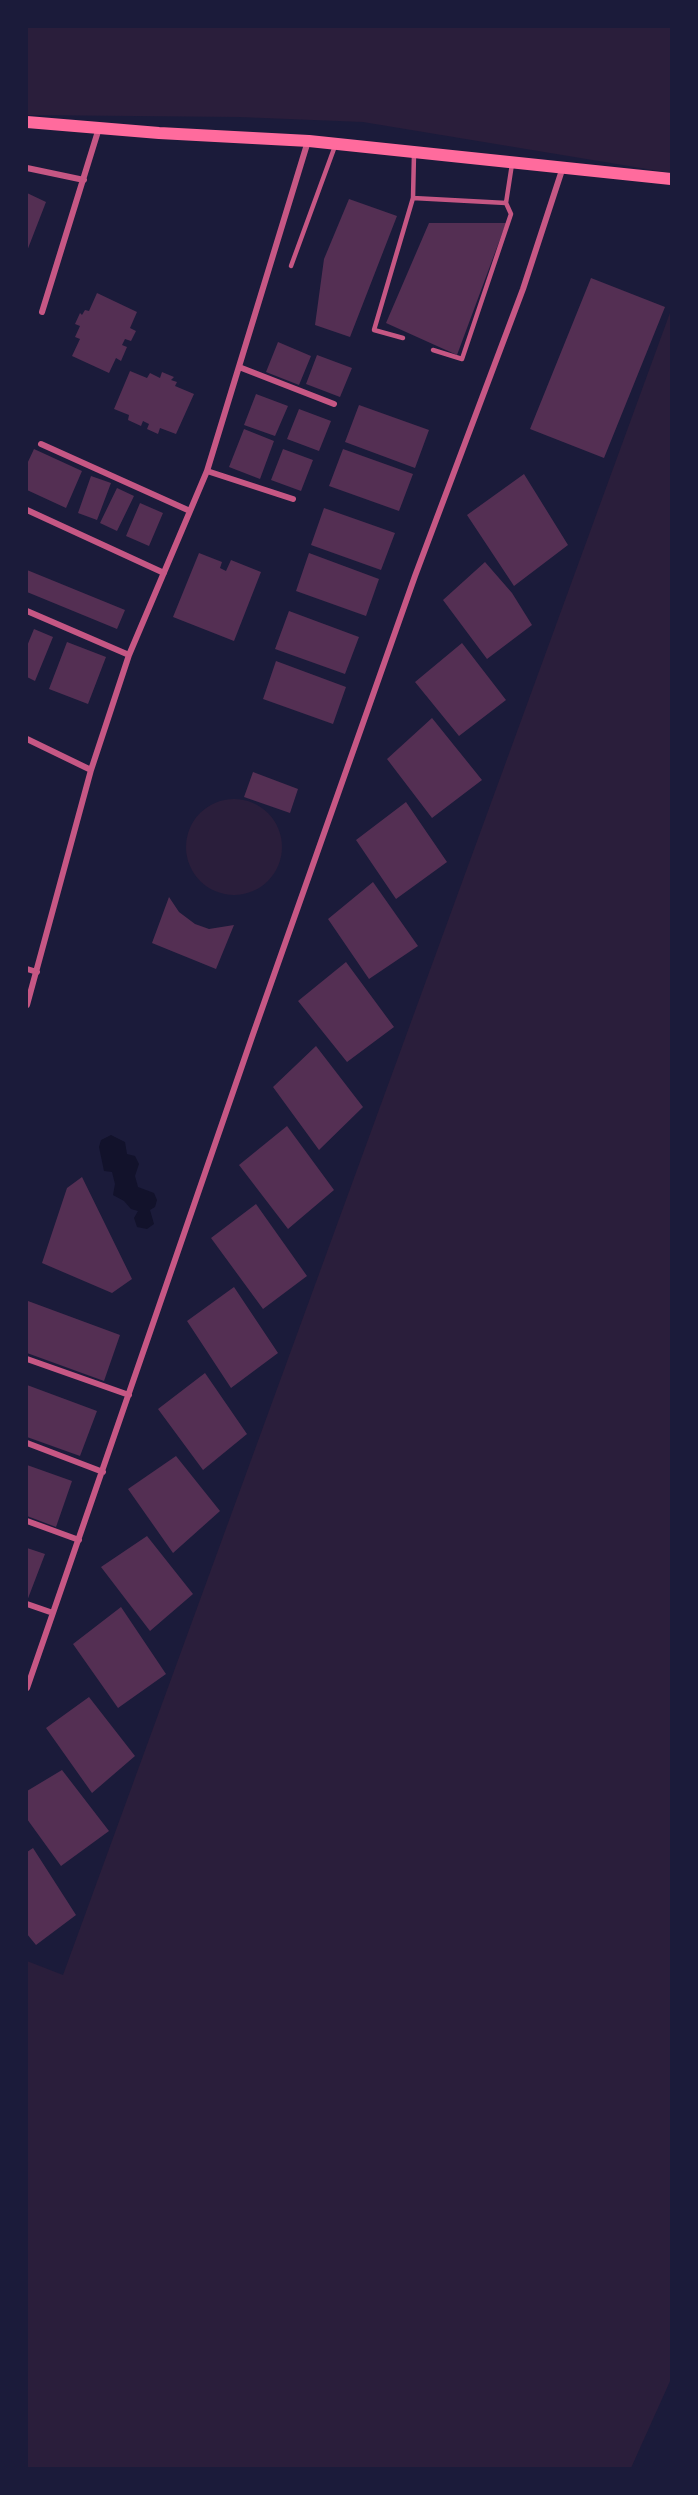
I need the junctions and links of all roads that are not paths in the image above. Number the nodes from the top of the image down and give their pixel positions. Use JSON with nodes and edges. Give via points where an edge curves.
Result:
{"nodes":[{"id":1,"x":27,"y":122,"type":"edge"},
{"id":2,"x":99,"y":128,"type":"junction"},
{"id":3,"x":309,"y":141,"type":"junction"},
{"id":4,"x":336,"y":144,"type":"junction"},
{"id":5,"x":414,"y":152,"type":"junction"},
{"id":6,"x":512,"y":162,"type":"junction"},
{"id":7,"x":563,"y":167,"type":"junction"},
{"id":8,"x":27,"y":168,"type":"edge"},
{"id":9,"x":671,"y":179,"type":"edge"},
{"id":10,"x":84,"y":180,"type":"junction"},
{"id":11,"x":413,"y":198,"type":"junction"},
{"id":12,"x":506,"y":203,"type":"junction"},
{"id":13,"x":291,"y":266,"type":"dead end"},
{"id":14,"x":42,"y":312,"type":"dead end"},
{"id":15,"x":404,"y":338,"type":"dead end"},
{"id":16,"x":433,"y":350,"type":"dead end"},
{"id":17,"x":239,"y":367,"type":"junction"},
{"id":18,"x":334,"y":404,"type":"dead end"},
{"id":19,"x":41,"y":444,"type":"dead end"},
{"id":20,"x":207,"y":471,"type":"junction"},
{"id":21,"x":293,"y":499,"type":"dead end"},
{"id":22,"x":27,"y":510,"type":"edge"},
{"id":23,"x":190,"y":511,"type":"junction"},
{"id":24,"x":164,"y":573,"type":"junction"},
{"id":25,"x":27,"y":611,"type":"edge"},
{"id":26,"x":129,"y":655,"type":"junction"},
{"id":27,"x":27,"y":739,"type":"edge"},
{"id":28,"x":91,"y":770,"type":"junction"},
{"id":29,"x":27,"y":969,"type":"edge"},
{"id":30,"x":37,"y":972,"type":"junction"},
{"id":31,"x":27,"y":1005,"type":"edge"},
{"id":32,"x":27,"y":1359,"type":"edge"},
{"id":33,"x":129,"y":1395,"type":"junction"},
{"id":34,"x":27,"y":1443,"type":"edge"},
{"id":35,"x":103,"y":1472,"type":"junction"},
{"id":36,"x":27,"y":1521,"type":"edge"},
{"id":37,"x":79,"y":1540,"type":"junction"},
{"id":38,"x":27,"y":1604,"type":"edge"},
{"id":39,"x":53,"y":1613,"type":"junction"},
{"id":40,"x":27,"y":1686,"type":"edge"}],
"edges":[{"from":1,"to":2,"type":"main road"},
{"from":2,"to":3,"type":"main road"},
{"from":2,"to":10,"type":"street"},
{"from":3,"to":4,"type":"main road"},
{"from":3,"to":17,"type":"street"},
{"from":4,"to":5,"type":"main road"},
{"from":4,"to":13,"type":"lane"},
{"from":5,"to":6,"type":"main road"},
{"from":5,"to":11,"type":"lane"},
{"from":6,"to":7,"type":"main road"},
{"from":6,"to":12,"type":"lane"},
{"from":7,"to":9,"type":"main road"},
{"from":7,"to":33,"type":"street","via":[[523,289],[411,587]]},
{"from":8,"to":10,"type":"street"},
{"from":10,"to":14,"type":"street"},
{"from":11,"to":12,"type":"lane"},
{"from":11,"to":15,"type":"lane","via":[[374,330]]},
{"from":12,"to":16,"type":"lane","via":[[511,214],[462,359]]},
{"from":17,"to":18,"type":"street"},
{"from":17,"to":20,"type":"street"},
{"from":19,"to":23,"type":"street"},
{"from":20,"to":21,"type":"street"},
{"from":20,"to":23,"type":"street"},
{"from":22,"to":24,"type":"street"},
{"from":23,"to":24,"type":"street"},
{"from":24,"to":26,"type":"street"},
{"from":25,"to":26,"type":"street"},
{"from":26,"to":28,"type":"street"},
{"from":27,"to":28,"type":"street"},
{"from":28,"to":30,"type":"street"},
{"from":29,"to":30,"type":"street"},
{"from":30,"to":31,"type":"street"},
{"from":32,"to":33,"type":"street"},
{"from":33,"to":35,"type":"street"},
{"from":34,"to":35,"type":"street"},
{"from":35,"to":37,"type":"street"},
{"from":36,"to":37,"type":"street"},
{"from":37,"to":39,"type":"street"},
{"from":38,"to":39,"type":"street"},
{"from":39,"to":40,"type":"street"}]}
